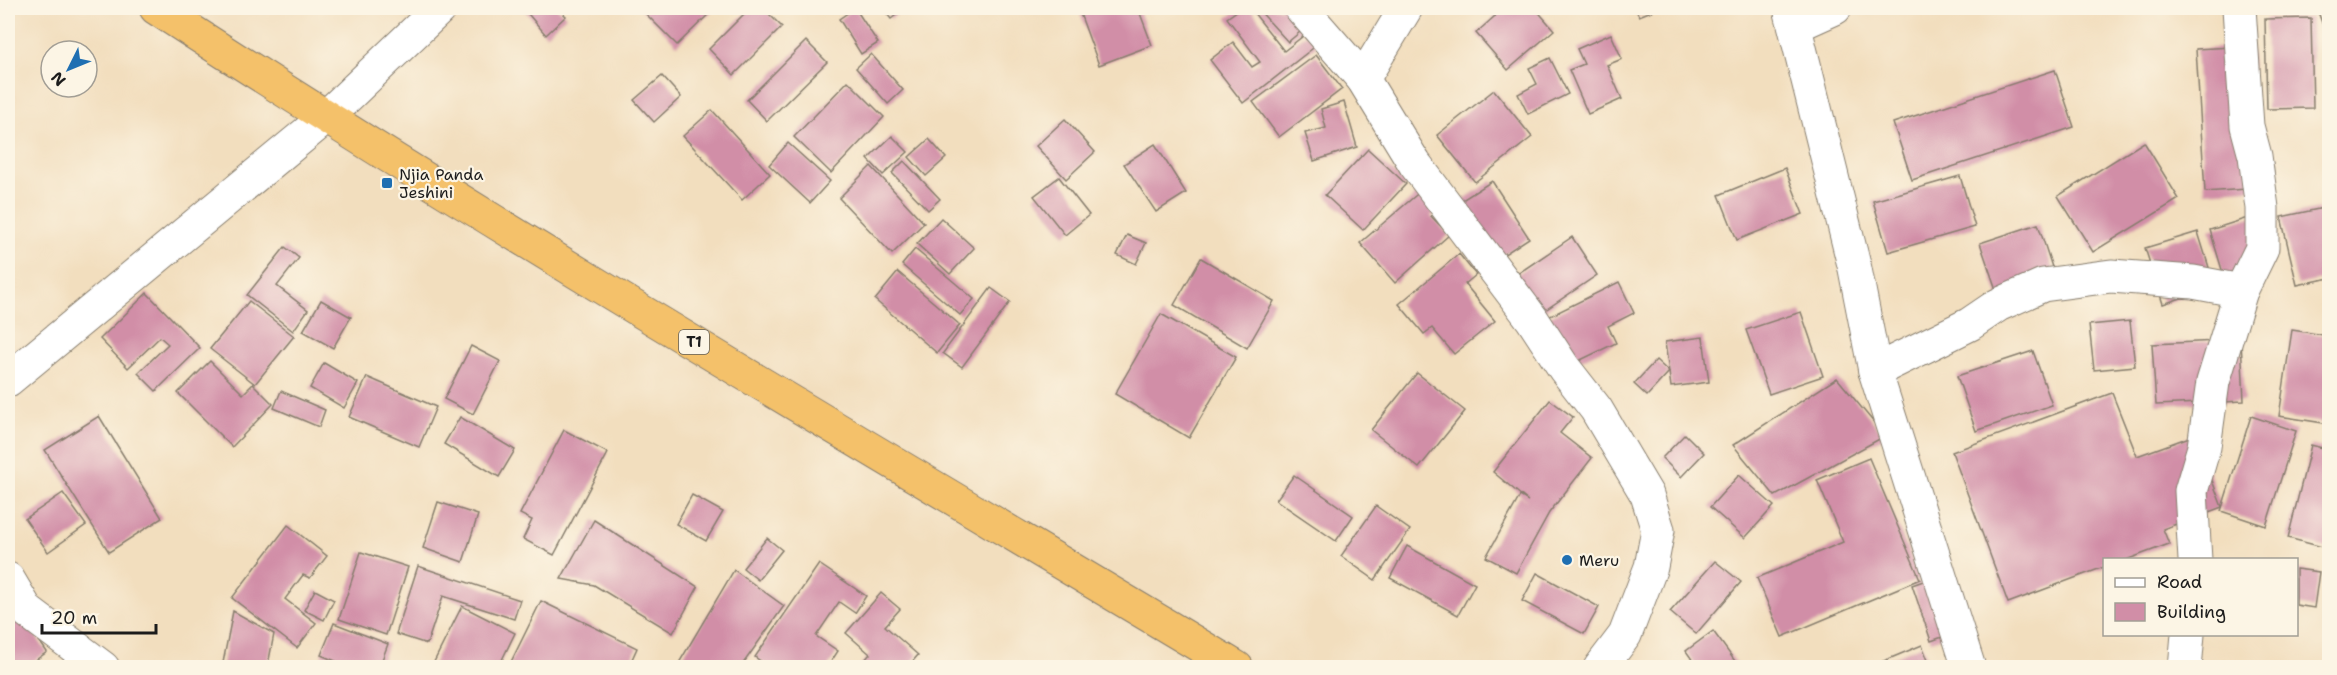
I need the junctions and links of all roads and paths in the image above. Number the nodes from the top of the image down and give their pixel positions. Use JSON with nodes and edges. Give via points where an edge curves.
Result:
{"nodes":[{"id":1,"x":156,"y":8,"type":"edge"},
{"id":2,"x":440,"y":8,"type":"edge"},
{"id":3,"x":1301,"y":8,"type":"edge"},
{"id":4,"x":1406,"y":8,"type":"edge"},
{"id":5,"x":1835,"y":8,"type":"edge"},
{"id":6,"x":2240,"y":8,"type":"edge"},
{"id":7,"x":1793,"y":17,"type":"edge"},
{"id":8,"x":1363,"y":79,"type":"junction"},
{"id":9,"x":325,"y":118,"type":"junction"},
{"id":10,"x":2241,"y":291,"type":"junction"},
{"id":11,"x":1875,"y":371,"type":"junction"},
{"id":12,"x":8,"y":380,"type":"edge"},
{"id":13,"x":2195,"y":558,"type":"edge"},
{"id":14,"x":8,"y":579,"type":"edge"},
{"id":15,"x":2188,"y":636,"type":"edge"},
{"id":16,"x":104,"y":668,"type":"edge"},
{"id":17,"x":1237,"y":668,"type":"edge"},
{"id":18,"x":1600,"y":668,"type":"edge"},
{"id":19,"x":1969,"y":668,"type":"edge"},
{"id":20,"x":2185,"y":668,"type":"edge"}],
"edges":[{"from":1,"to":9,"type":"highway","number":"T1"},
{"from":2,"to":9,"type":"street"},
{"from":3,"to":8,"type":"street"},
{"from":4,"to":8,"type":"street"},
{"from":5,"to":7,"type":"street"},
{"from":6,"to":10,"type":"street","via":[[2247,126],[2262,208],[2262,248]]},
{"from":7,"to":11,"type":"street","via":[[1855,269]]},
{"from":8,"to":18,"type":"street","via":[[1414,164],[1596,409],[1647,495],[1658,530],[1651,567],[1625,635]]},
{"from":9,"to":12,"type":"street"},
{"from":9,"to":17,"type":"highway","number":"T1"},
{"from":10,"to":11,"type":"street","via":[[2193,282],[2111,276],[2043,285]]},
{"from":10,"to":13,"type":"street","via":[[2213,382],[2204,447],[2191,491]]},
{"from":11,"to":19,"type":"street"},
{"from":14,"to":16,"type":"street","via":[[27,611]]},
{"from":15,"to":20,"type":"street"}]}
